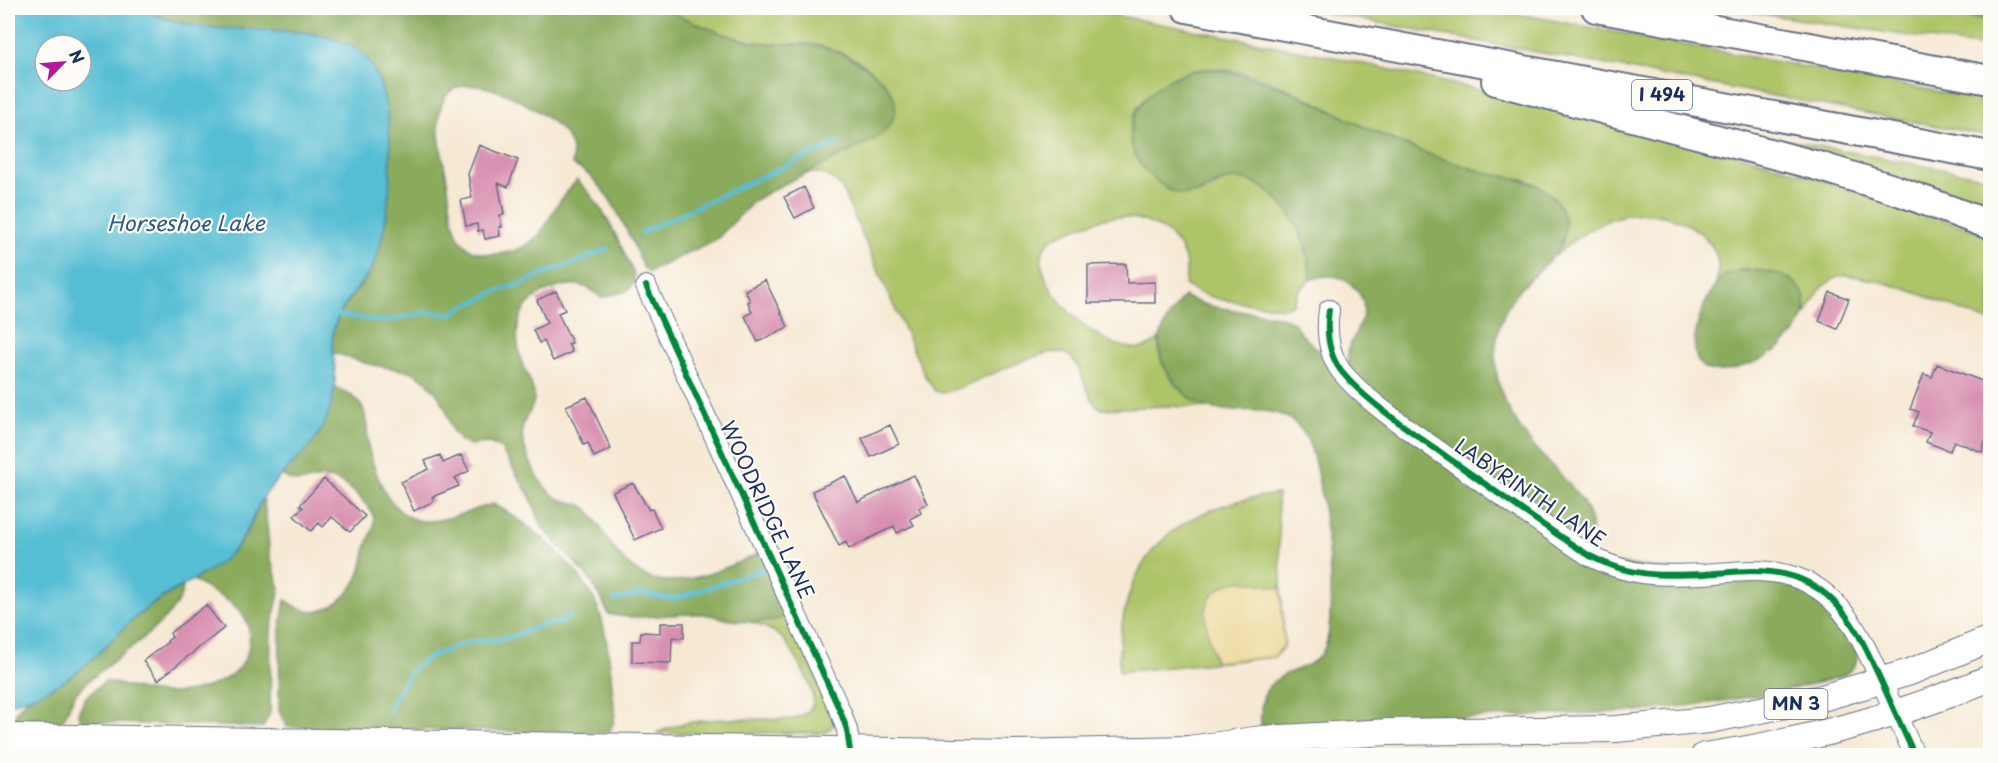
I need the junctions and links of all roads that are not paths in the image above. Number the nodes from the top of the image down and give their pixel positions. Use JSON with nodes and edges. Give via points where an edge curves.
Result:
{"nodes":[{"id":1,"x":1187,"y":8,"type":"edge"},
{"id":2,"x":1607,"y":10,"type":"edge"},
{"id":3,"x":1333,"y":35,"type":"junction"},
{"id":4,"x":1990,"y":60,"type":"edge"},
{"id":5,"x":1990,"y":80,"type":"edge"},
{"id":6,"x":1990,"y":156,"type":"edge"},
{"id":7,"x":1990,"y":225,"type":"edge"},
{"id":8,"x":646,"y":286,"type":"dead end"},
{"id":9,"x":1329,"y":310,"type":"dead end"},
{"id":10,"x":1990,"y":639,"type":"edge"},
{"id":11,"x":1990,"y":678,"type":"edge"},
{"id":12,"x":1881,"y":681,"type":"junction"},
{"id":13,"x":1895,"y":714,"type":"junction"},
{"id":14,"x":8,"y":736,"type":"edge"},
{"id":15,"x":139,"y":747,"type":"edge"},
{"id":16,"x":350,"y":749,"type":"edge"},
{"id":17,"x":1189,"y":749,"type":"junction"},
{"id":18,"x":650,"y":751,"type":"edge"},
{"id":19,"x":850,"y":751,"type":"junction"},
{"id":20,"x":1240,"y":756,"type":"edge"},
{"id":21,"x":1704,"y":756,"type":"edge"},
{"id":22,"x":1915,"y":756,"type":"edge"}],
"edges":[{"from":1,"to":3,"type":"highway","number":"I 494"},
{"from":2,"to":4,"type":"highway"},
{"from":2,"to":5,"type":"highway"},
{"from":3,"to":6,"type":"highway","number":"I 494"},
{"from":3,"to":7,"type":"highway","via":[[1535,93],[1818,166]]},
{"from":8,"to":19,"type":"street","name":"WOODRIDGE LANE","via":[[841,713]]},
{"from":9,"to":12,"type":"street","name":"LABYRINTH LANE","via":[[1332,353],[1341,371],[1433,447],[1585,553],[1611,566],[1641,574],[1755,571],[1788,575],[1806,582],[1832,598],[1846,615]]},
{"from":10,"to":12,"type":"main road","number":"MN 3"},
{"from":11,"to":13,"type":"main road","number":"MN 3"},
{"from":12,"to":13,"type":"street","name":"LABYRINTH LANE"},
{"from":12,"to":17,"type":"main road","number":"MN 3","via":[[1768,710],[1648,727],[1325,735]]},
{"from":13,"to":21,"type":"main road","number":"MN 3","via":[[1801,739]]},
{"from":13,"to":22,"type":"street","name":"LABYRINTH LANE"},
{"from":14,"to":15,"type":"main road","number":"MN 3"},
{"from":15,"to":16,"type":"main road","number":"MN 3"},
{"from":16,"to":18,"type":"main road","number":"MN 3"},
{"from":17,"to":19,"type":"main road","number":"MN 3"},
{"from":17,"to":20,"type":"main road","number":"MN 3"},
{"from":18,"to":19,"type":"main road","number":"MN 3"}]}
